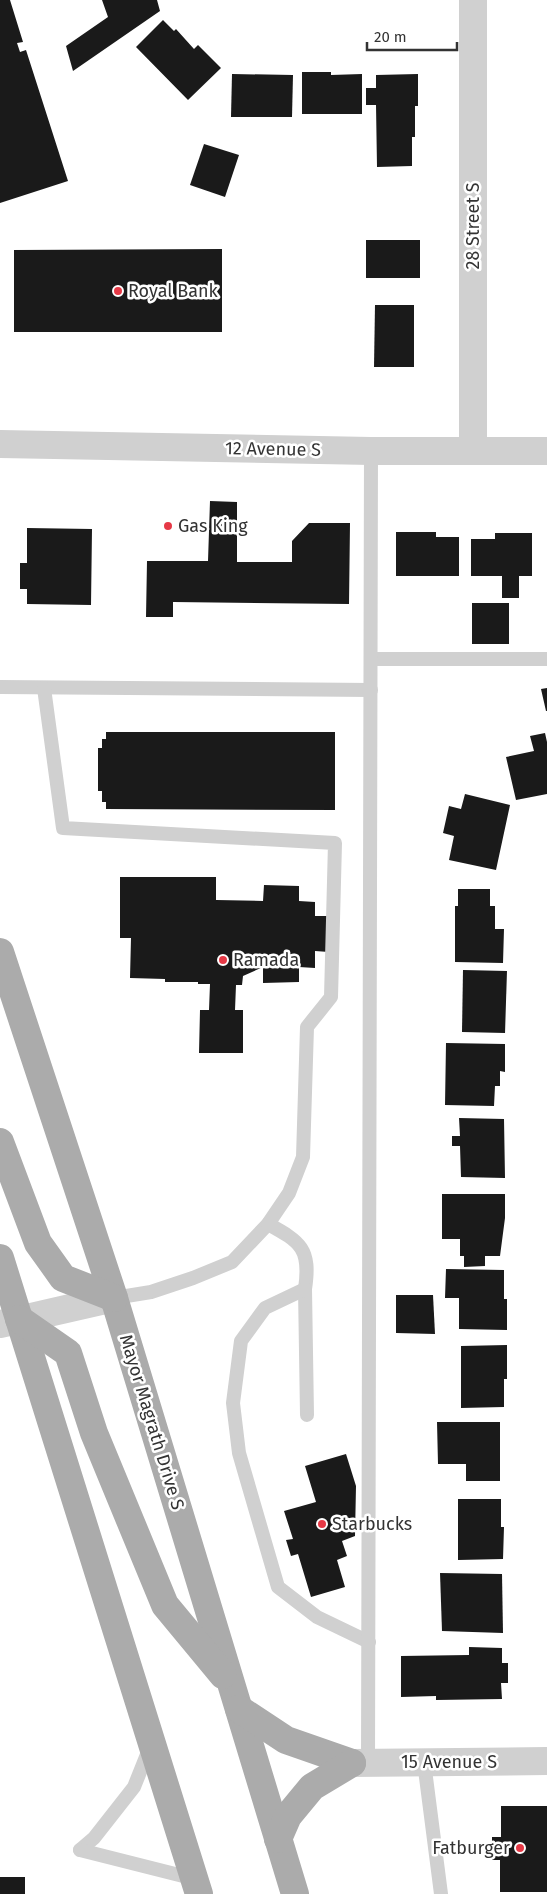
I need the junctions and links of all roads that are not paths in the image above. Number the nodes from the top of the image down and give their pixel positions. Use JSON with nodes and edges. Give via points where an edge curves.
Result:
{"nodes":[{"id":1,"x":473,"y":0,"type":"edge"},
{"id":2,"x":0,"y":444,"type":"edge"},
{"id":3,"x":371,"y":451,"type":"junction"},
{"id":4,"x":473,"y":451,"type":"junction"},
{"id":5,"x":547,"y":451,"type":"edge"},
{"id":6,"x":371,"y":659,"type":"junction"},
{"id":7,"x":547,"y":659,"type":"edge"},
{"id":8,"x":1,"y":688,"type":"edge"},
{"id":9,"x":44,"y":688,"type":"junction"},
{"id":10,"x":371,"y":690,"type":"junction"},
{"id":11,"x":0,"y":952,"type":"edge"},
{"id":12,"x":0,"y":1142,"type":"edge"},
{"id":13,"x":268,"y":1224,"type":"junction"},
{"id":14,"x":0,"y":1258,"type":"edge"},
{"id":15,"x":305,"y":1288,"type":"junction"},
{"id":16,"x":114,"y":1298,"type":"junction"},
{"id":17,"x":10,"y":1322,"type":"edge"},
{"id":18,"x":307,"y":1415,"type":"dead end"},
{"id":19,"x":369,"y":1642,"type":"junction"},
{"id":20,"x":235,"y":1697,"type":"junction"},
{"id":21,"x":152,"y":1742,"type":"junction"},
{"id":22,"x":547,"y":1761,"type":"edge"},
{"id":23,"x":360,"y":1762,"type":"junction"},
{"id":24,"x":424,"y":1762,"type":"junction"},
{"id":25,"x":278,"y":1839,"type":"junction"},
{"id":26,"x":197,"y":1887,"type":"edge"},
{"id":27,"x":295,"y":1894,"type":"edge"},
{"id":28,"x":441,"y":1894,"type":"edge"}],
"edges":[{"from":1,"to":4,"type":"street","name":"28 Street S"},
{"from":2,"to":3,"type":"street","name":"12 Avenue S"},
{"from":3,"to":4,"type":"street","name":"12 Avenue S"},
{"from":3,"to":6,"type":"lane"},
{"from":4,"to":5,"type":"street","name":"12 Avenue S"},
{"from":6,"to":7,"type":"lane"},
{"from":6,"to":10,"type":"lane"},
{"from":8,"to":9,"type":"lane"},
{"from":9,"to":10,"type":"lane"},
{"from":9,"to":13,"type":"lane","via":[[63,828],[335,843],[332,996],[307,1027],[303,1157],[289,1192]]},
{"from":10,"to":19,"type":"lane"},
{"from":11,"to":16,"type":"main road","name":"Mayor Magrath Drive S"},
{"from":12,"to":16,"type":"main road","via":[[38,1243],[63,1278]]},
{"from":13,"to":15,"type":"lane","via":[[291,1237],[304,1251],[308,1270]]},
{"from":13,"to":16,"type":"lane","via":[[232,1262],[159,1289]]},
{"from":14,"to":17,"type":"main road"},
{"from":15,"to":18,"type":"lane"},
{"from":15,"to":19,"type":"lane","via":[[265,1308],[242,1341],[233,1403],[239,1453],[278,1587],[318,1617]]},
{"from":16,"to":17,"type":"street"},
{"from":16,"to":20,"type":"main road","name":"Mayor Magrath Drive S"},
{"from":17,"to":20,"type":"main road","via":[[68,1353],[94,1433],[165,1605]]},
{"from":17,"to":21,"type":"main road"},
{"from":19,"to":23,"type":"lane"},
{"from":20,"to":23,"type":"main road","via":[[286,1740]]},
{"from":20,"to":25,"type":"main road","name":"Mayor Magrath Drive S"},
{"from":21,"to":26,"type":"main road"},
{"from":21,"to":26,"type":"lane","via":[[134,1787],[94,1838],[80,1850]]},
{"from":22,"to":24,"type":"street","name":"15 Avenue S"},
{"from":23,"to":24,"type":"street","name":"15 Avenue S"},
{"from":23,"to":25,"type":"main road","via":[[312,1787],[288,1816]]},
{"from":24,"to":28,"type":"lane"},
{"from":25,"to":27,"type":"main road","name":"Mayor Magrath Drive S"}]}
